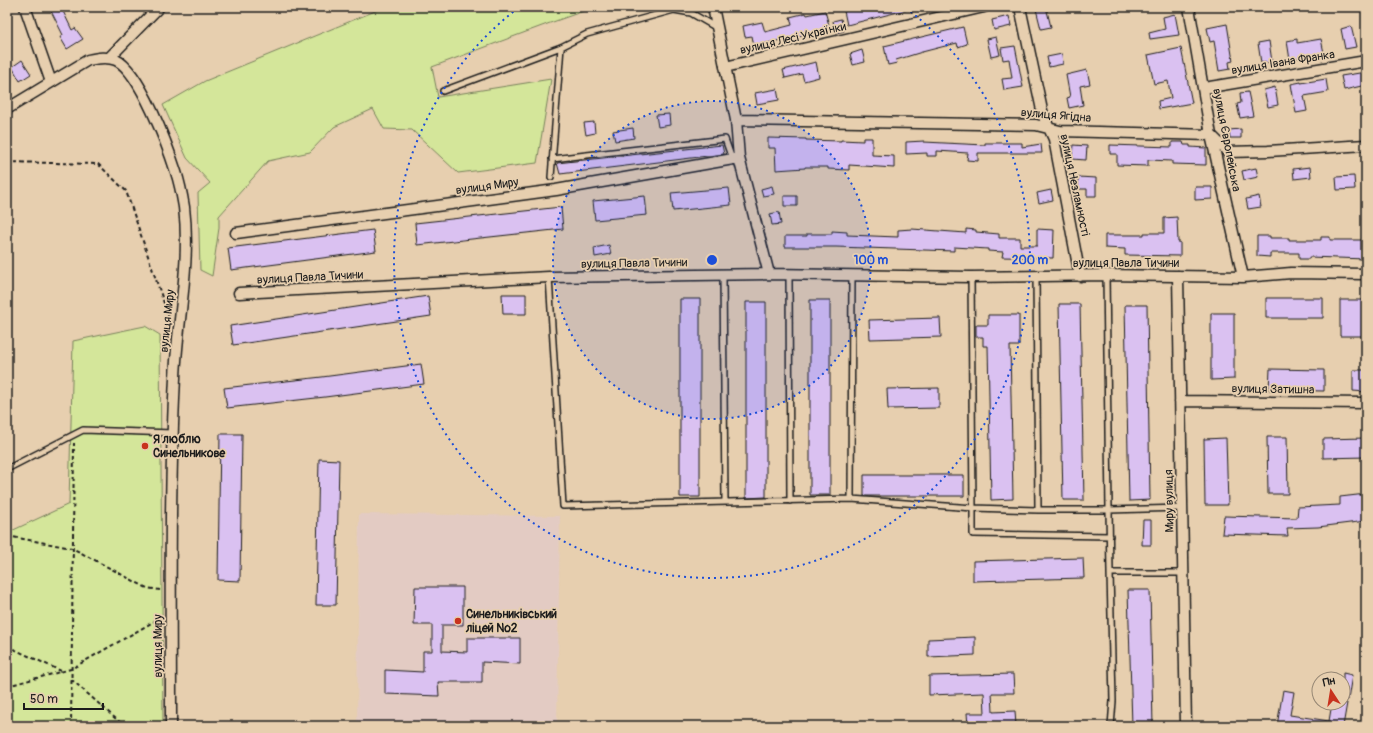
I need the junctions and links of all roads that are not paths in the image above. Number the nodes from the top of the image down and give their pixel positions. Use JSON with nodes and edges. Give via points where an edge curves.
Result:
{"nodes":[{"id":1,"x":25,"y":7,"type":"edge"},
{"id":2,"x":159,"y":7,"type":"edge"},
{"id":3,"x":713,"y":7,"type":"edge"},
{"id":4,"x":984,"y":7,"type":"edge"},
{"id":5,"x":1020,"y":7,"type":"edge"},
{"id":6,"x":1190,"y":7,"type":"edge"},
{"id":7,"x":718,"y":29,"type":"junction"},
{"id":8,"x":562,"y":47,"type":"junction"},
{"id":9,"x":109,"y":58,"type":"junction"},
{"id":10,"x":1366,"y":61,"type":"edge"},
{"id":11,"x":725,"y":68,"type":"junction"},
{"id":12,"x":51,"y":82,"type":"junction"},
{"id":13,"x":1204,"y":88,"type":"junction"},
{"id":14,"x":443,"y":91,"type":"dead end"},
{"id":15,"x":7,"y":109,"type":"edge"},
{"id":16,"x":736,"y":120,"type":"junction"},
{"id":17,"x":1047,"y":127,"type":"junction"},
{"id":18,"x":1211,"y":135,"type":"junction"},
{"id":19,"x":1366,"y":145,"type":"edge"},
{"id":20,"x":736,"y":158,"type":"junction"},
{"id":21,"x":552,"y":159,"type":"junction"},
{"id":22,"x":551,"y":177,"type":"dead end"},
{"id":23,"x":236,"y":233,"type":"dead end"},
{"id":24,"x":769,"y":274,"type":"junction"},
{"id":25,"x":789,"y":274,"type":"junction"},
{"id":26,"x":1366,"y":274,"type":"edge"},
{"id":27,"x":723,"y":275,"type":"junction"},
{"id":28,"x":1106,"y":275,"type":"junction"},
{"id":29,"x":852,"y":276,"type":"junction"},
{"id":30,"x":1036,"y":276,"type":"junction"},
{"id":31,"x":1080,"y":276,"type":"junction"},
{"id":32,"x":1178,"y":276,"type":"junction"},
{"id":33,"x":549,"y":277,"type":"junction"},
{"id":34,"x":971,"y":277,"type":"junction"},
{"id":35,"x":1243,"y":277,"type":"junction"},
{"id":36,"x":239,"y":293,"type":"dead end"},
{"id":37,"x":1180,"y":401,"type":"junction"},
{"id":38,"x":1366,"y":403,"type":"edge"},
{"id":39,"x":173,"y":433,"type":"junction"},
{"id":40,"x":7,"y":469,"type":"edge"},
{"id":41,"x":851,"y":499,"type":"junction"},
{"id":42,"x":790,"y":500,"type":"junction"},
{"id":43,"x":726,"y":502,"type":"junction"},
{"id":44,"x":972,"y":508,"type":"junction"},
{"id":45,"x":1182,"y":508,"type":"junction"},
{"id":46,"x":1038,"y":510,"type":"junction"},
{"id":47,"x":1110,"y":510,"type":"junction"},
{"id":48,"x":1110,"y":536,"type":"junction"},
{"id":49,"x":1110,"y":573,"type":"junction"},
{"id":50,"x":1183,"y":573,"type":"junction"},
{"id":51,"x":171,"y":726,"type":"edge"},
{"id":52,"x":1111,"y":726,"type":"edge"},
{"id":53,"x":1186,"y":726,"type":"edge"}],
"edges":[{"from":1,"to":12,"type":"street"},
{"from":2,"to":9,"type":"street"},
{"from":3,"to":7,"type":"street"},
{"from":4,"to":11,"type":"street","name":"вулиця Лесі Українки"},
{"from":5,"to":17,"type":"street","name":"вулиця Незламності","via":[[1042,116]]},
{"from":6,"to":13,"type":"street","name":"вулиця Європейська"},
{"from":7,"to":8,"type":"lane","via":[[690,13],[674,10],[587,34]]},
{"from":7,"to":11,"type":"street"},
{"from":8,"to":14,"type":"lane"},
{"from":8,"to":21,"type":"lane"},
{"from":9,"to":12,"type":"street","via":[[88,60]]},
{"from":9,"to":39,"type":"street","name":"вулиця Миру","via":[[124,66],[139,86],[170,155],[181,189],[186,230]]},
{"from":10,"to":13,"type":"street","name":"вулиця Івана Франка"},
{"from":11,"to":16,"type":"street"},
{"from":12,"to":15,"type":"street"},
{"from":13,"to":18,"type":"street","name":"вулиця Європейська"},
{"from":16,"to":17,"type":"street","name":"вулиця Ягідна"},
{"from":16,"to":20,"type":"street"},
{"from":17,"to":18,"type":"street","name":"вулиця Ягідна","via":[[1060,131]]},
{"from":17,"to":31,"type":"street","name":"вулиця Незламності","via":[[1054,139]]},
{"from":18,"to":19,"type":"street","via":[[1228,152]]},
{"from":18,"to":35,"type":"street","name":"вулиця Європейська"},
{"from":20,"to":21,"type":"lane","via":[[725,140]]},
{"from":20,"to":23,"type":"street","name":"вулиця Миру","via":[[556,190]]},
{"from":20,"to":24,"type":"street"},
{"from":21,"to":22,"type":"lane"},
{"from":24,"to":25,"type":"street","name":"вулиця Павла Тичини"},
{"from":24,"to":27,"type":"street","name":"вулиця Павла Тичини"},
{"from":25,"to":29,"type":"street","name":"вулиця Павла Тичини"},
{"from":25,"to":42,"type":"lane"},
{"from":26,"to":35,"type":"street","name":"вулиця Павла Тичини","via":[[1291,273]]},
{"from":27,"to":33,"type":"street","name":"вулиця Павла Тичини"},
{"from":27,"to":43,"type":"lane"},
{"from":28,"to":31,"type":"street","name":"вулиця Павла Тичини"},
{"from":28,"to":32,"type":"street","name":"вулиця Павла Тичини"},
{"from":28,"to":47,"type":"lane"},
{"from":29,"to":34,"type":"street","name":"вулиця Павла Тичини"},
{"from":29,"to":41,"type":"lane"},
{"from":30,"to":31,"type":"street","name":"вулиця Павла Тичини"},
{"from":30,"to":34,"type":"street","name":"вулиця Павла Тичини"},
{"from":30,"to":46,"type":"lane"},
{"from":32,"to":35,"type":"street","name":"вулиця Павла Тичини"},
{"from":32,"to":37,"type":"street","name":"Миру вулиця"},
{"from":33,"to":36,"type":"street","name":"вулиця Павла Тичини"},
{"from":33,"to":43,"type":"lane","via":[[563,506]]},
{"from":34,"to":44,"type":"lane"},
{"from":37,"to":38,"type":"street","name":"вулиця Затишна"},
{"from":37,"to":45,"type":"street","name":"Миру вулиця"},
{"from":39,"to":40,"type":"lane","via":[[83,430]]},
{"from":39,"to":51,"type":"street","name":"вулиця Миру"},
{"from":41,"to":42,"type":"lane"},
{"from":41,"to":44,"type":"lane"},
{"from":42,"to":43,"type":"lane"},
{"from":44,"to":46,"type":"lane"},
{"from":44,"to":48,"type":"lane","via":[[974,534]]},
{"from":45,"to":47,"type":"lane"},
{"from":45,"to":50,"type":"street","name":"Миру вулиця"},
{"from":46,"to":47,"type":"lane"},
{"from":47,"to":48,"type":"lane"},
{"from":48,"to":49,"type":"lane"},
{"from":49,"to":50,"type":"lane"},
{"from":49,"to":52,"type":"lane","via":[[1113,701]]},
{"from":50,"to":53,"type":"street","name":"Миру вулиця"}]}
